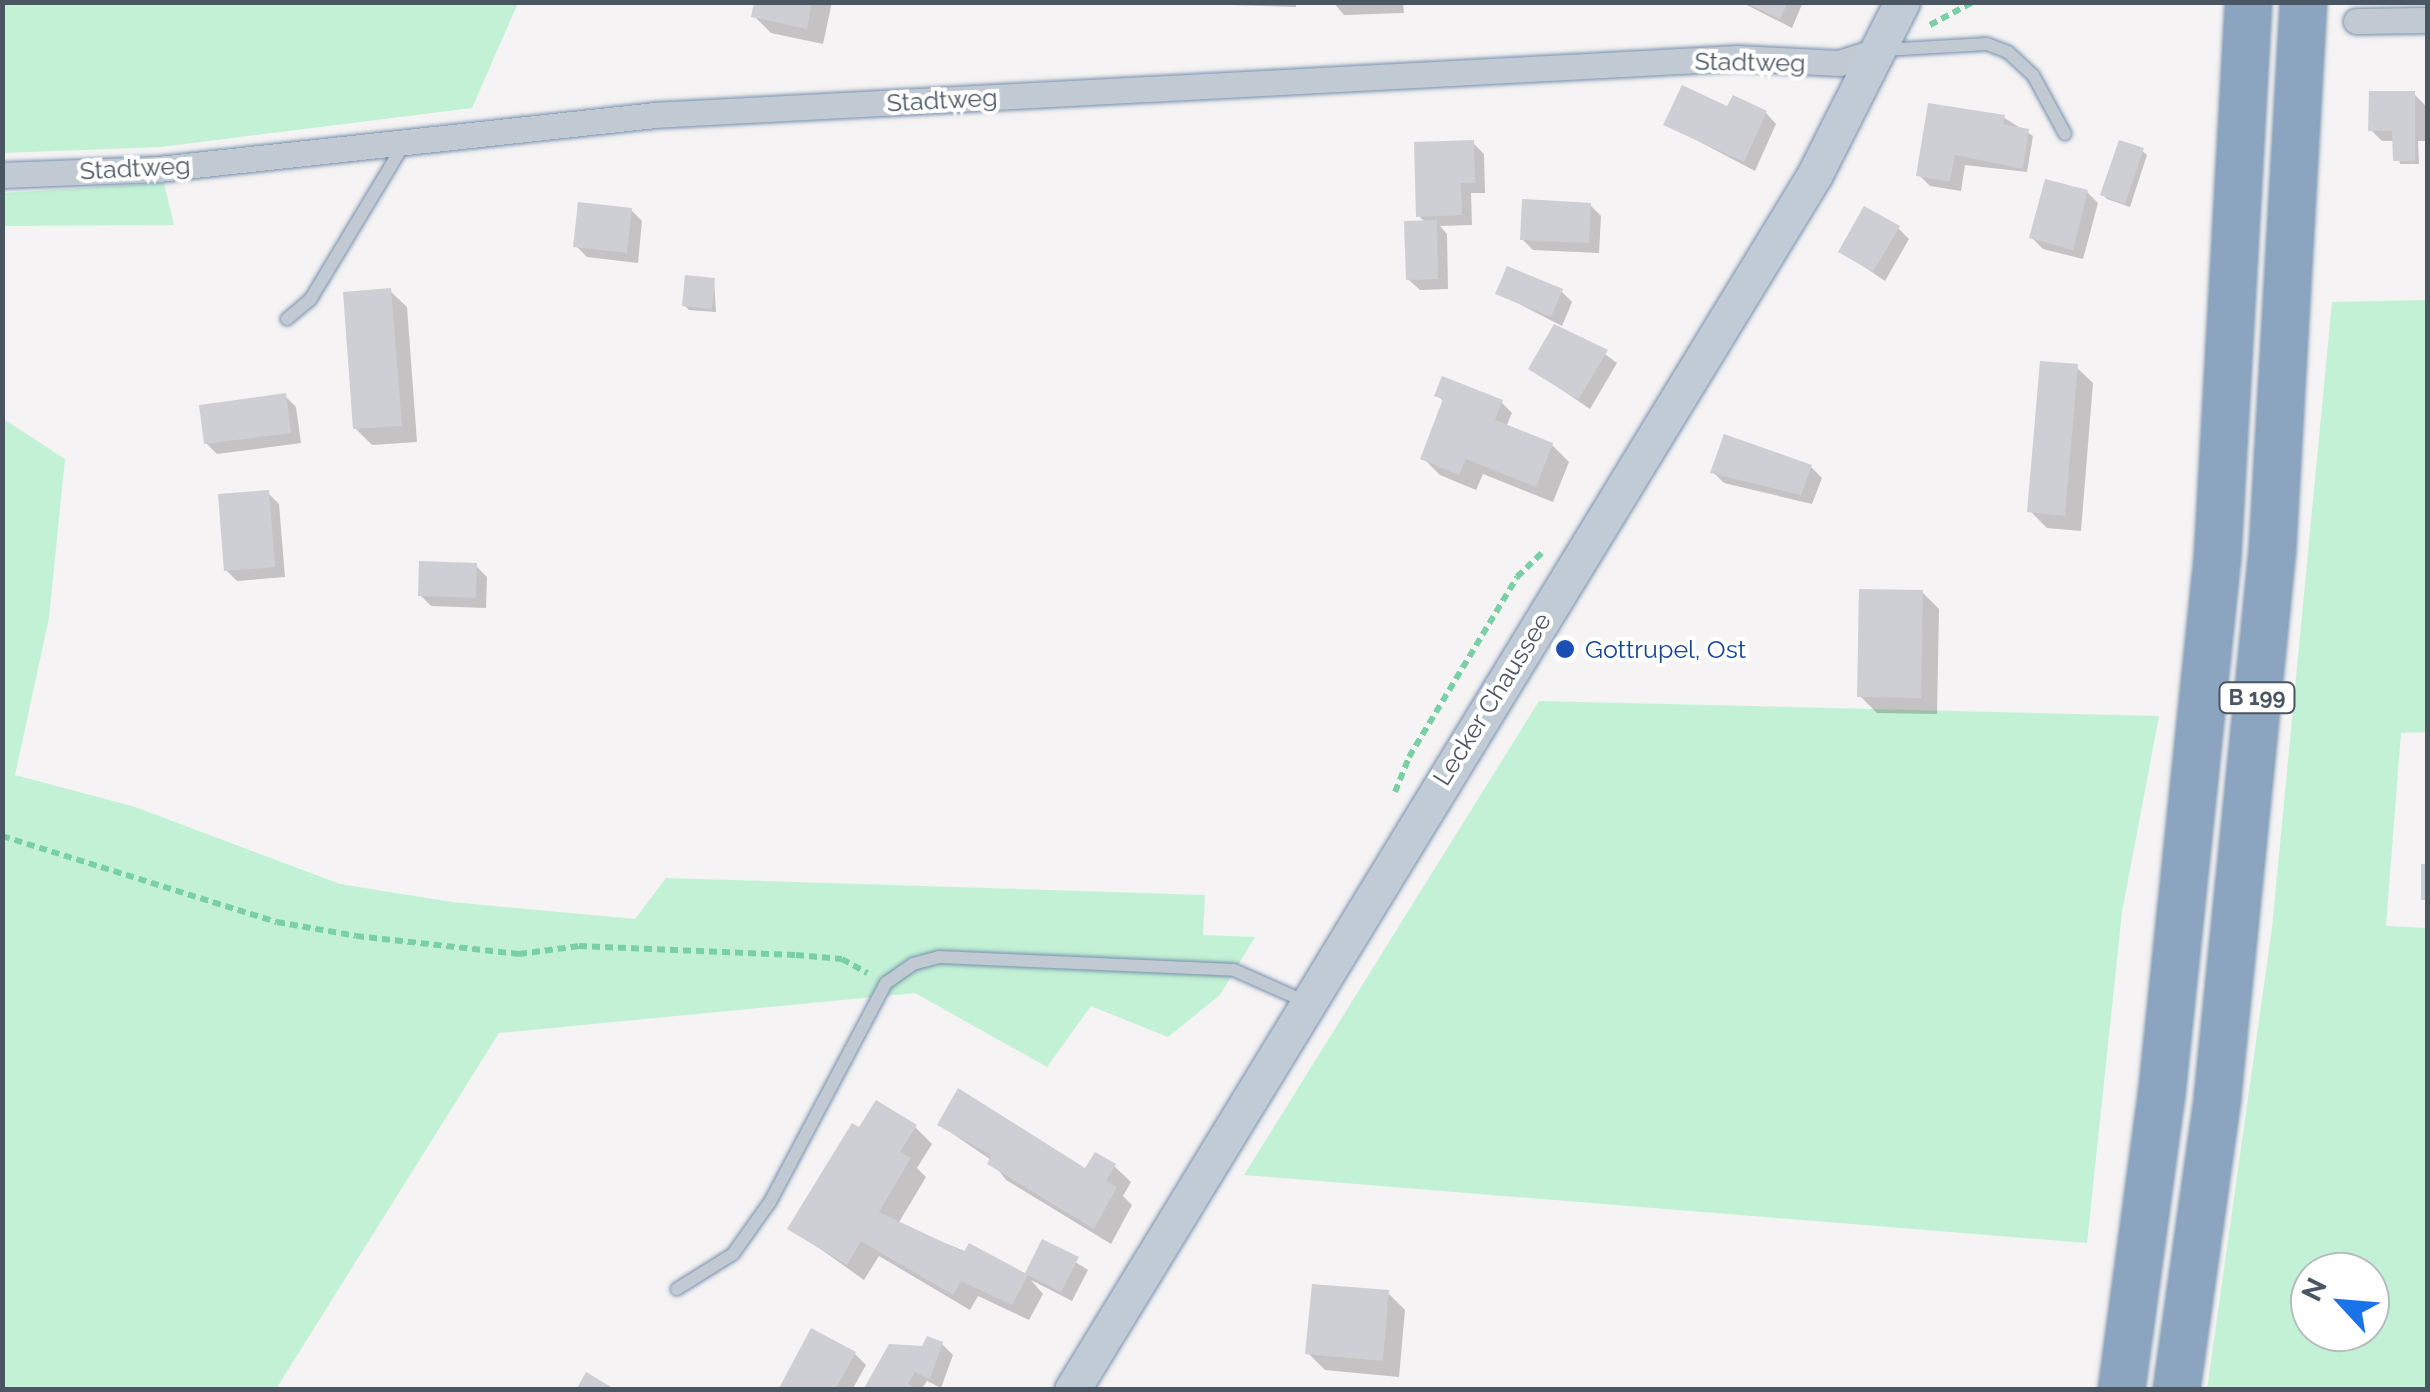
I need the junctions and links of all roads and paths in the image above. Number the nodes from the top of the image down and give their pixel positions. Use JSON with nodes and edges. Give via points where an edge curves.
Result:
{"nodes":[{"id":1,"x":1902,"y":2,"type":"edge"},
{"id":2,"x":2248,"y":2,"type":"edge"},
{"id":3,"x":2302,"y":2,"type":"edge"},
{"id":4,"x":2428,"y":20,"type":"edge"},
{"id":5,"x":2356,"y":21,"type":"dead end"},
{"id":6,"x":1880,"y":50,"type":"junction"},
{"id":7,"x":2065,"y":134,"type":"dead end"},
{"id":8,"x":406,"y":142,"type":"junction"},
{"id":9,"x":2,"y":174,"type":"edge"},
{"id":10,"x":287,"y":319,"type":"dead end"},
{"id":11,"x":2,"y":836,"type":"edge"},
{"id":12,"x":886,"y":983,"type":"junction"},
{"id":13,"x":1306,"y":1002,"type":"junction"},
{"id":14,"x":677,"y":1289,"type":"dead end"},
{"id":15,"x":1072,"y":1390,"type":"edge"},
{"id":16,"x":2122,"y":1390,"type":"edge"},
{"id":17,"x":2176,"y":1390,"type":"edge"}],
"edges":[{"from":1,"to":6,"type":"street","name":"Lecker Chaussee"},
{"from":2,"to":16,"type":"highway","number":"B 199","via":[[2217,557],[2161,1096]]},
{"from":3,"to":17,"type":"highway","number":"B 199","via":[[2272,549],[2217,1096]]},
{"from":4,"to":5,"type":"street"},
{"from":6,"to":7,"type":"lane","via":[[1987,44],[2008,52],[2033,75]]},
{"from":6,"to":8,"type":"street","name":"Stadtweg","via":[[1840,64],[1738,58],[653,115]]},
{"from":6,"to":13,"type":"street","name":"Lecker Chaussee","via":[[1804,191]]},
{"from":8,"to":9,"type":"street","name":"Stadtweg","via":[[158,169]]},
{"from":8,"to":10,"type":"lane","via":[[310,300]]},
{"from":11,"to":12,"type":"path","via":[[202,901],[356,936],[519,954],[580,946],[811,956],[842,959]]},
{"from":12,"to":13,"type":"lane","via":[[939,957],[1196,968],[1234,970]]},
{"from":12,"to":14,"type":"lane","via":[[770,1202],[733,1254]]},
{"from":13,"to":15,"type":"street","name":"Lecker Chaussee"}]}
